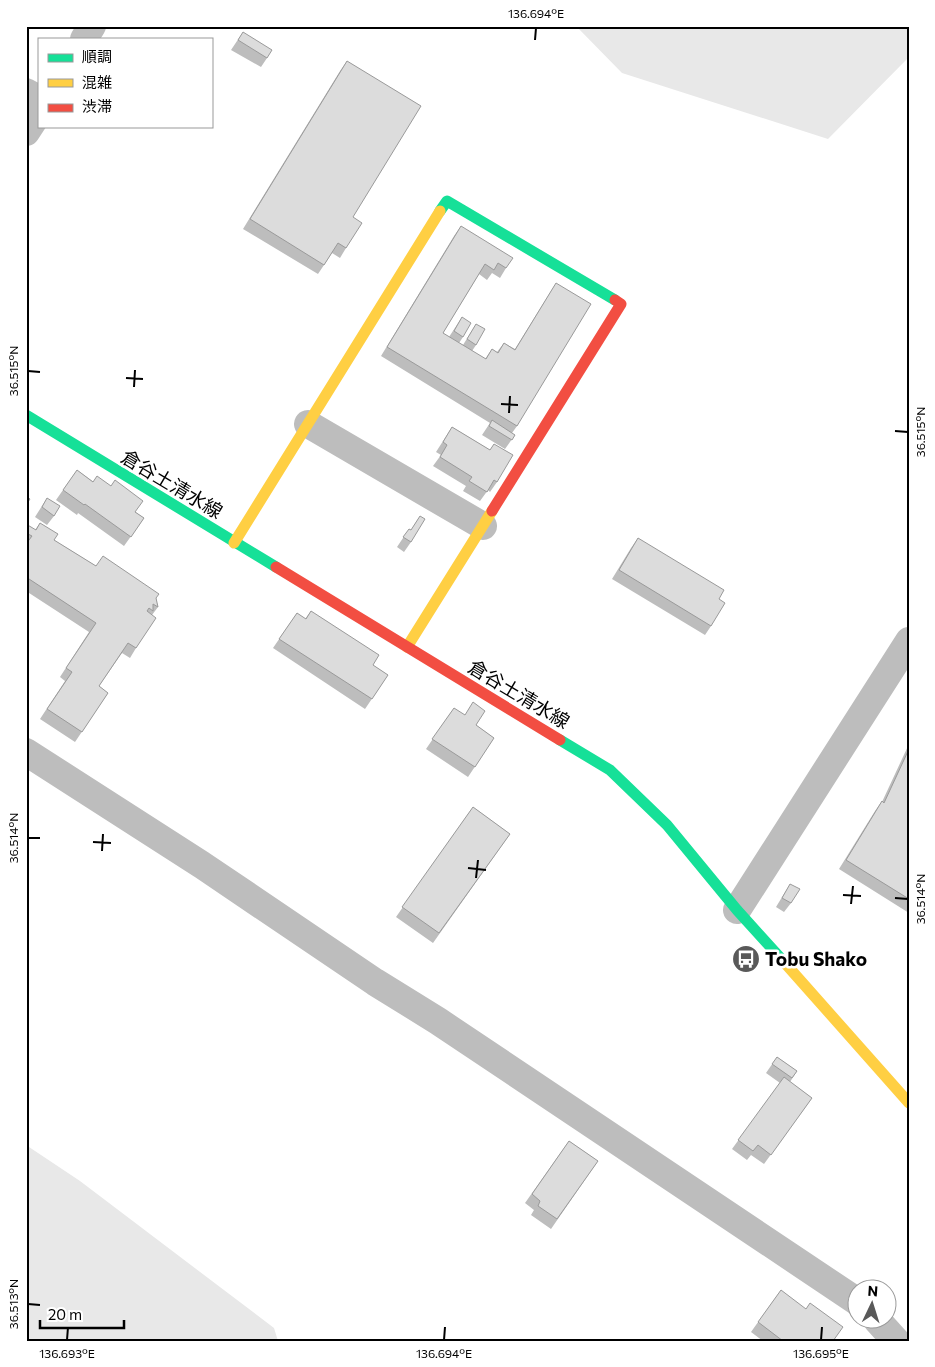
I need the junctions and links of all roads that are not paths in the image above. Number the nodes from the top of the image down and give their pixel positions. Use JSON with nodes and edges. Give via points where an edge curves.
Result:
{"nodes":[{"id":1,"x":92,"y":26,"type":"edge"},
{"id":2,"x":85,"y":38,"type":"edge"},
{"id":3,"x":26,"y":92,"type":"edge"},
{"id":4,"x":38,"y":98,"type":"edge"},
{"id":5,"x":38,"y":114,"type":"edge"},
{"id":6,"x":26,"y":132,"type":"edge"},
{"id":7,"x":26,"y":415,"type":"edge"},
{"id":8,"x":308,"y":424,"type":"junction"},
{"id":9,"x":482,"y":526,"type":"junction"},
{"id":10,"x":234,"y":542,"type":"junction"},
{"id":11,"x":909,"y":641,"type":"edge"},
{"id":12,"x":407,"y":647,"type":"junction"},
{"id":13,"x":26,"y":752,"type":"edge"},
{"id":14,"x":737,"y":910,"type":"junction"},
{"id":15,"x":909,"y":1103,"type":"edge"},
{"id":16,"x":848,"y":1295,"type":"edge"},
{"id":17,"x":886,"y":1330,"type":"edge"},
{"id":18,"x":896,"y":1341,"type":"edge"}],
"edges":[{"from":1,"to":2,"type":"street"},
{"from":3,"to":4,"type":"street"},
{"from":5,"to":6,"type":"street"},
{"from":7,"to":10,"type":"main road","name":"倉谷土清水線"},
{"from":8,"to":9,"type":"street"},
{"from":8,"to":9,"type":"main road","via":[[447,201],[621,304]]},
{"from":8,"to":10,"type":"main road"},
{"from":9,"to":12,"type":"main road"},
{"from":10,"to":12,"type":"main road","name":"倉谷土清水線"},
{"from":11,"to":14,"type":"street"},
{"from":12,"to":14,"type":"main road","name":"倉谷土清水線","via":[[610,770],[667,825]]},
{"from":13,"to":16,"type":"street","via":[[202,865]]},
{"from":14,"to":15,"type":"main road","name":"倉谷土清水線"},
{"from":17,"to":18,"type":"street"}]}
